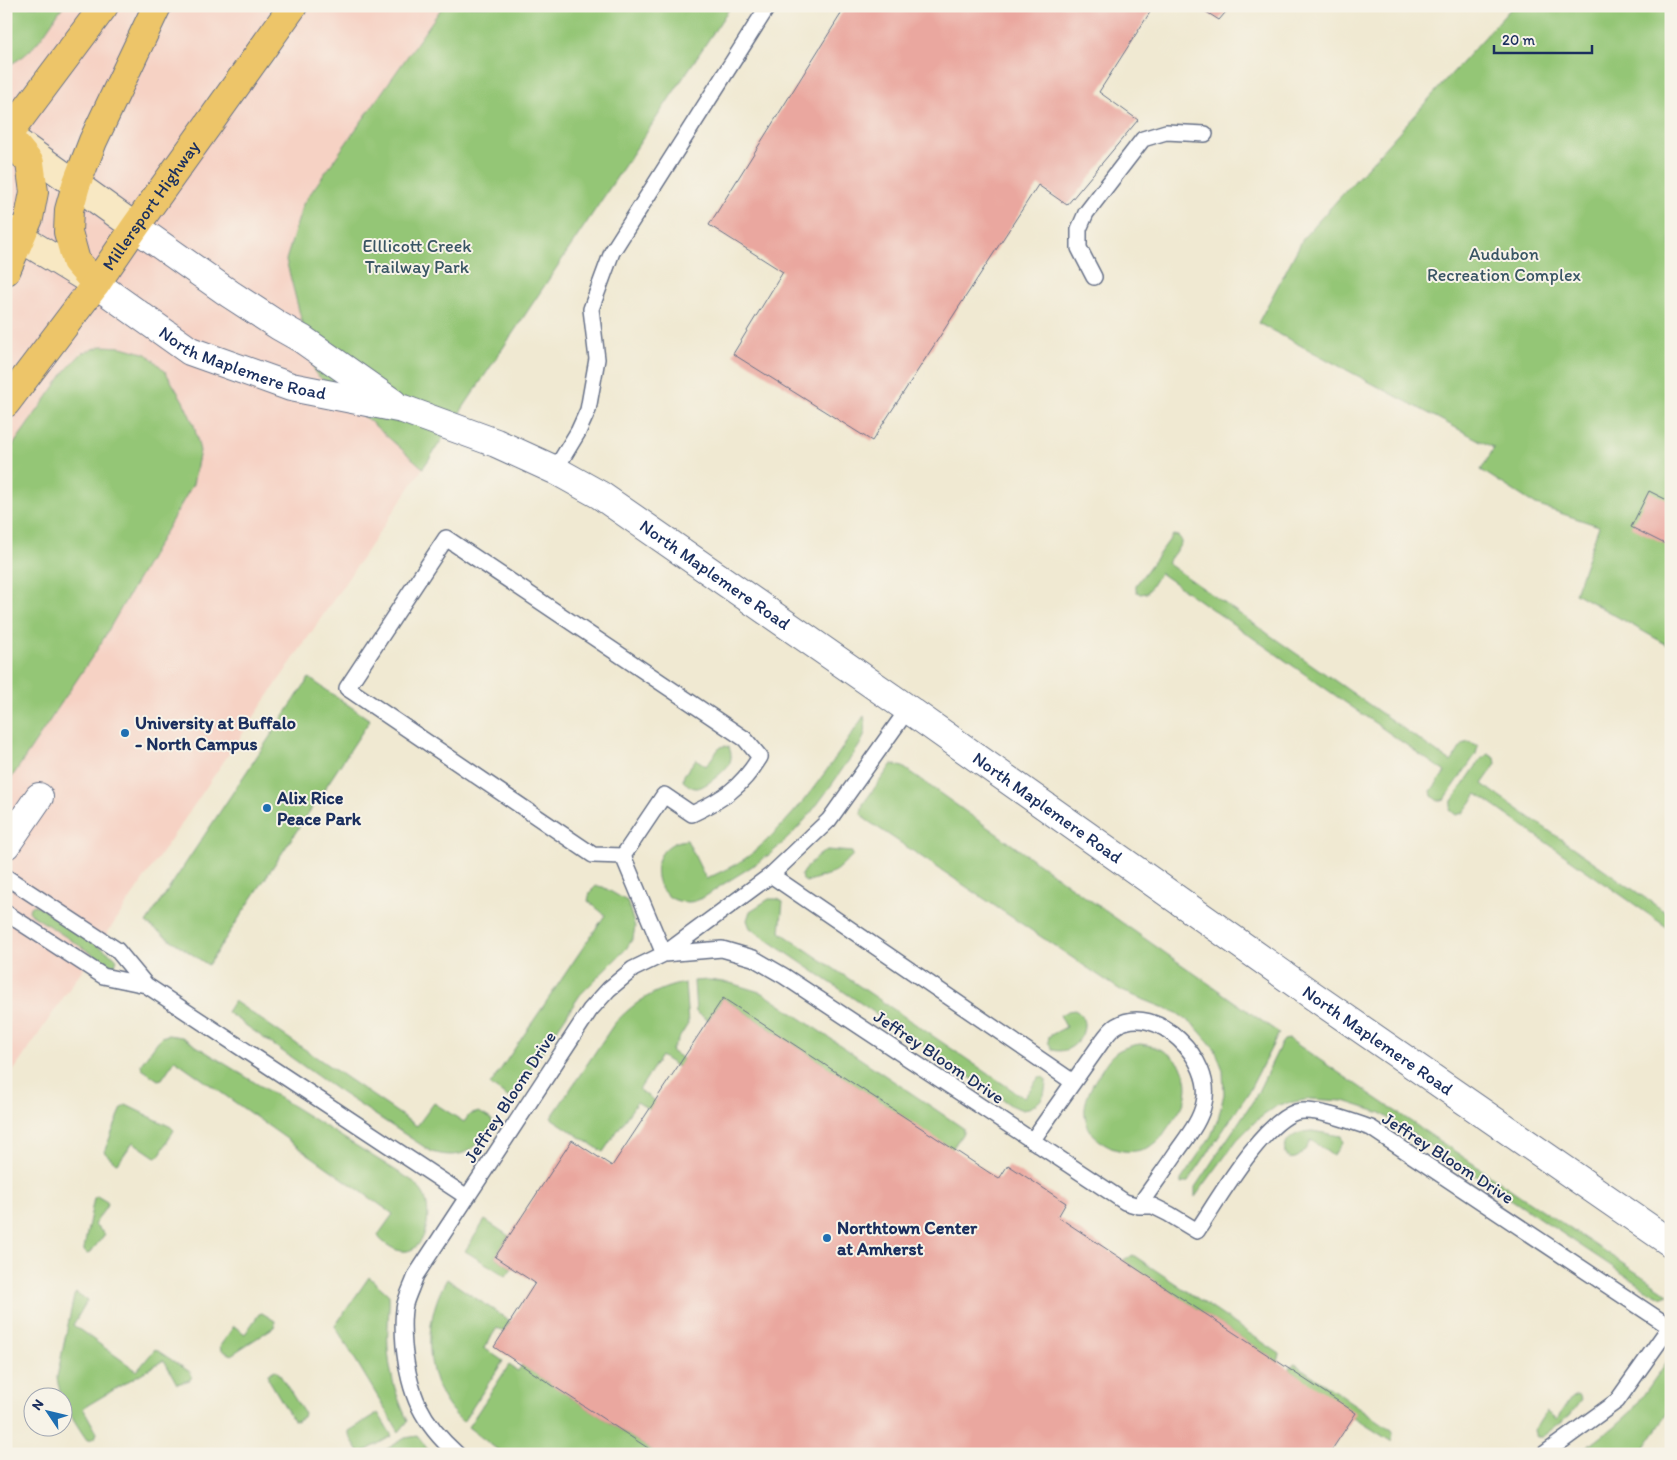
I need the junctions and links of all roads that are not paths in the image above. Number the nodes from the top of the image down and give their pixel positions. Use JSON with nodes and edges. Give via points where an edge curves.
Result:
{"nodes":[{"id":1,"x":104,"y":6,"type":"edge"},
{"id":2,"x":157,"y":6,"type":"edge"},
{"id":3,"x":293,"y":6,"type":"edge"},
{"id":4,"x":768,"y":6,"type":"edge"},
{"id":5,"x":1205,"y":134,"type":"dead end"},
{"id":6,"x":7,"y":136,"type":"edge"},
{"id":7,"x":76,"y":185,"type":"junction"},
{"id":8,"x":135,"y":227,"type":"junction"},
{"id":9,"x":14,"y":233,"type":"edge"},
{"id":10,"x":6,"y":272,"type":"edge"},
{"id":11,"x":1094,"y":277,"type":"dead end"},
{"id":12,"x":96,"y":284,"type":"junction"},
{"id":13,"x":6,"y":403,"type":"edge"},
{"id":14,"x":403,"y":409,"type":"junction"},
{"id":15,"x":555,"y":470,"type":"junction"},
{"id":16,"x":908,"y":709,"type":"junction"},
{"id":17,"x":39,"y":797,"type":"dead end"},
{"id":18,"x":6,"y":844,"type":"edge"},
{"id":19,"x":623,"y":856,"type":"junction"},
{"id":20,"x":771,"y":875,"type":"junction"},
{"id":21,"x":6,"y":876,"type":"edge"},
{"id":22,"x":6,"y":913,"type":"edge"},
{"id":23,"x":664,"y":954,"type":"junction"},
{"id":24,"x":146,"y":985,"type":"junction"},
{"id":25,"x":1073,"y":1082,"type":"junction"},
{"id":26,"x":1032,"y":1141,"type":"junction"},
{"id":27,"x":466,"y":1197,"type":"junction"},
{"id":28,"x":1139,"y":1206,"type":"junction"},
{"id":29,"x":1671,"y":1243,"type":"edge"},
{"id":30,"x":1670,"y":1326,"type":"edge"},
{"id":31,"x":457,"y":1454,"type":"edge"},
{"id":32,"x":1544,"y":1454,"type":"edge"}],
"edges":[{"from":1,"to":6,"type":"main road"},
{"from":2,"to":7,"type":"main road","via":[[93,141]]},
{"from":3,"to":8,"type":"main road","name":"Millersport Highway"},
{"from":4,"to":15,"type":"lane","via":[[612,252],[591,309],[597,359],[588,410]]},
{"from":5,"to":11,"type":"lane","via":[[1166,132],[1143,139],[1086,213],[1078,229],[1079,248]]},
{"from":6,"to":7,"type":"street"},
{"from":6,"to":9,"type":"main road","via":[[30,163],[34,192],[29,218]]},
{"from":7,"to":8,"type":"street"},
{"from":7,"to":12,"type":"main road","via":[[69,210],[68,232],[76,261]]},
{"from":8,"to":12,"type":"main road","name":"Millersport Highway"},
{"from":8,"to":14,"type":"street","name":"North Maplemere Road"},
{"from":9,"to":10,"type":"main road"},
{"from":9,"to":12,"type":"street"},
{"from":12,"to":13,"type":"main road","name":"Millersport Highway"},
{"from":12,"to":14,"type":"street","name":"North Maplemere Road","via":[[190,351],[291,387]]},
{"from":14,"to":15,"type":"street","name":"North Maplemere Road","via":[[496,443]]},
{"from":15,"to":16,"type":"street","name":"North Maplemere Road","via":[[600,495]]},
{"from":16,"to":20,"type":"lane","via":[[829,820]]},
{"from":16,"to":29,"type":"street","name":"North Maplemere Road","via":[[1312,995]]},
{"from":17,"to":18,"type":"street"},
{"from":19,"to":19,"type":"lane","via":[[593,855],[347,688],[446,538],[744,740],[760,757],[748,776],[720,800],[692,814],[664,795]]},
{"from":19,"to":23,"type":"lane"},
{"from":20,"to":23,"type":"lane"},
{"from":20,"to":25,"type":"lane"},
{"from":21,"to":24,"type":"lane","via":[[117,950]]},
{"from":22,"to":24,"type":"lane","via":[[103,976]]},
{"from":23,"to":26,"type":"lane","name":"Jeffrey Bloom Drive","via":[[722,949],[753,958]]},
{"from":23,"to":27,"type":"lane","name":"Jeffrey Bloom Drive","via":[[633,969],[590,1010]]},
{"from":24,"to":27,"type":"lane"},
{"from":25,"to":26,"type":"lane"},
{"from":25,"to":28,"type":"lane","via":[[1116,1026],[1133,1020],[1170,1030],[1198,1062],[1205,1086],[1205,1102],[1198,1120]]},
{"from":26,"to":28,"type":"lane","name":"Jeffrey Bloom Drive","via":[[1125,1202]]},
{"from":27,"to":31,"type":"lane","name":"Jeffrey Bloom Drive","via":[[416,1275],[405,1305],[403,1331],[412,1392],[424,1417],[440,1439]]},
{"from":28,"to":30,"type":"lane","name":"Jeffrey Bloom Drive","via":[[1153,1206],[1197,1231],[1264,1136],[1277,1123],[1297,1112],[1320,1113],[1370,1128]]},
{"from":30,"to":32,"type":"lane","via":[[1617,1401]]}]}
